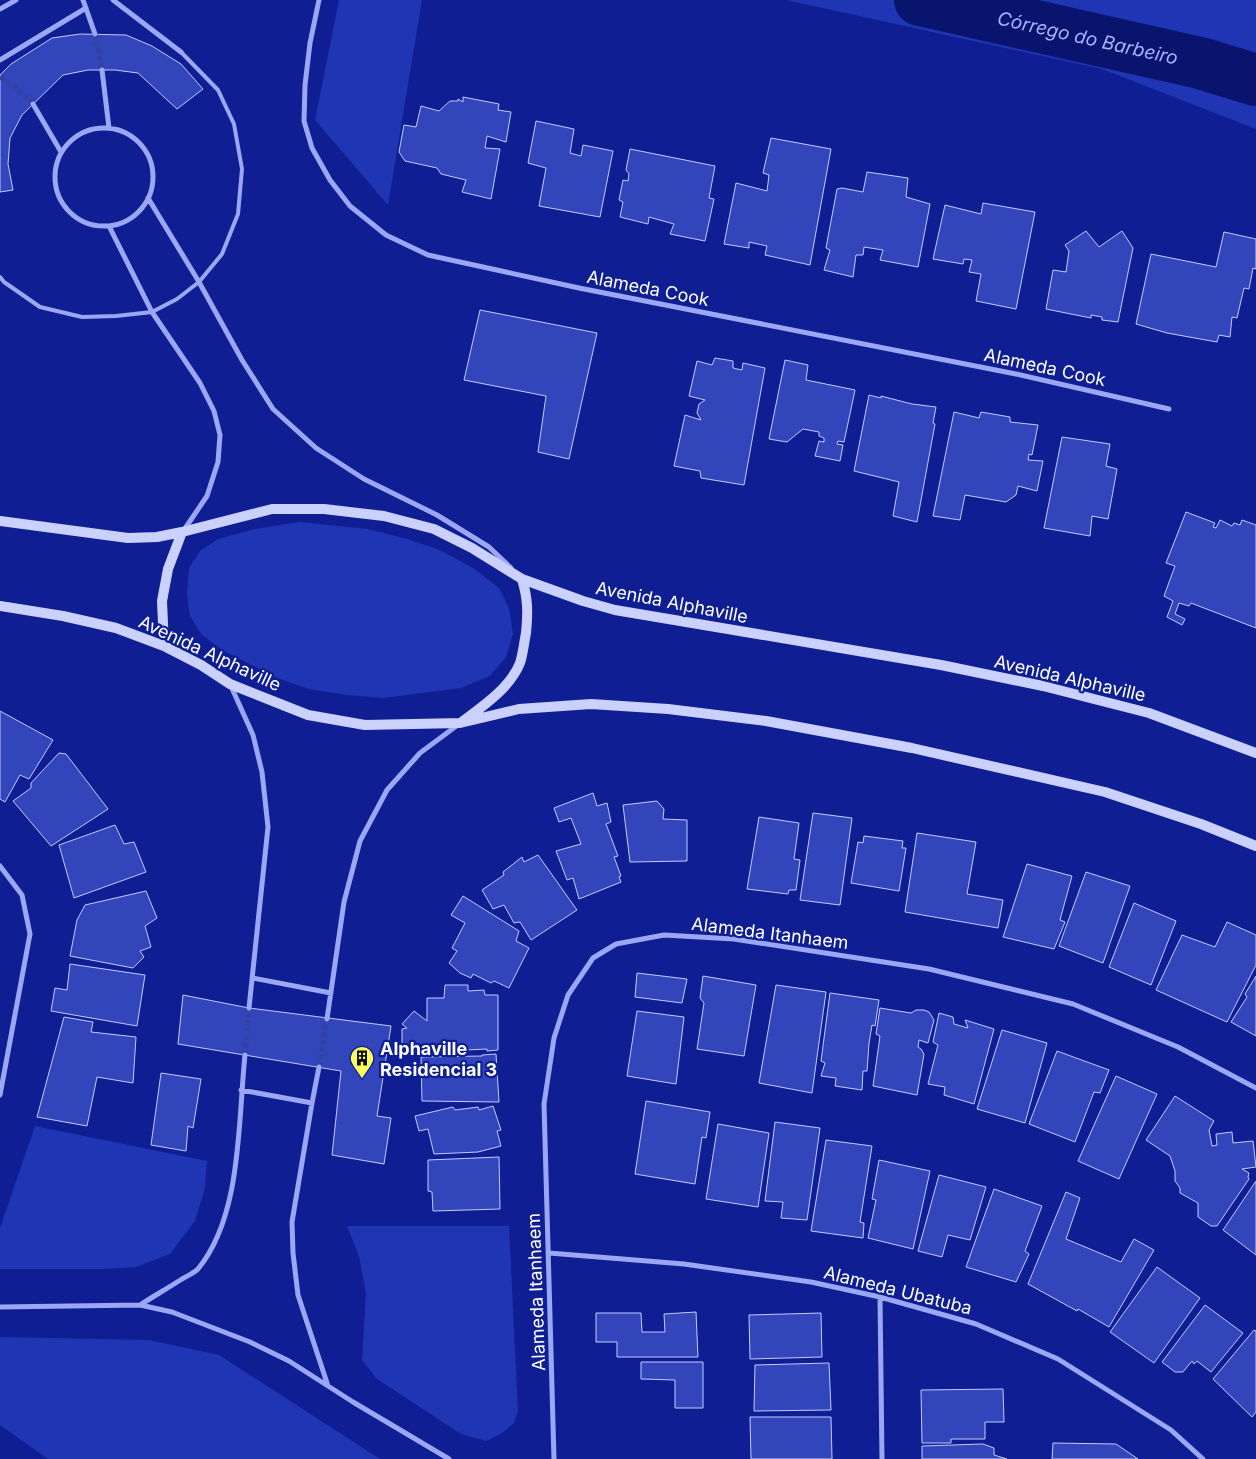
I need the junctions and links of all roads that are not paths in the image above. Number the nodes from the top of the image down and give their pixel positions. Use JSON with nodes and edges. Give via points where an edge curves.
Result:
{"nodes":[{"id":1,"x":16,"y":0,"type":"edge"},
{"id":2,"x":82,"y":0,"type":"edge"},
{"id":3,"x":112,"y":0,"type":"edge"},
{"id":4,"x":319,"y":0,"type":"edge"},
{"id":5,"x":86,"y":8,"type":"junction"},
{"id":6,"x":0,"y":9,"type":"edge"},
{"id":7,"x":95,"y":34,"type":"tunnel mouth"},
{"id":8,"x":181,"y":52,"type":"joint"},
{"id":9,"x":0,"y":60,"type":"edge"},
{"id":10,"x":102,"y":70,"type":"tunnel mouth"},
{"id":11,"x":33,"y":104,"type":"tunnel mouth"},
{"id":12,"x":108,"y":128,"type":"junction"},
{"id":13,"x":61,"y":152,"type":"junction"},
{"id":14,"x":148,"y":198,"type":"junction"},
{"id":15,"x":109,"y":226,"type":"junction"},
{"id":16,"x":0,"y":277,"type":"edge"},
{"id":17,"x":199,"y":282,"type":"junction"},
{"id":18,"x":152,"y":312,"type":"junction"},
{"id":19,"x":1169,"y":409,"type":"dead end"},
{"id":20,"x":0,"y":521,"type":"edge"},
{"id":21,"x":182,"y":532,"type":"junction"},
{"id":22,"x":522,"y":579,"type":"junction"},
{"id":23,"x":0,"y":606,"type":"edge"},
{"id":24,"x":164,"y":646,"type":"junction"},
{"id":25,"x":230,"y":684,"type":"junction"},
{"id":26,"x":460,"y":723,"type":"junction"},
{"id":27,"x":1256,"y":753,"type":"edge"},
{"id":28,"x":1256,"y":846,"type":"edge"},
{"id":29,"x":0,"y":866,"type":"edge"},
{"id":30,"x":253,"y":978,"type":"junction"},
{"id":31,"x":331,"y":992,"type":"junction"},
{"id":32,"x":249,"y":1008,"type":"tunnel mouth"},
{"id":33,"x":328,"y":1019,"type":"tunnel mouth"},
{"id":34,"x":246,"y":1055,"type":"tunnel mouth"},
{"id":35,"x":319,"y":1067,"type":"tunnel mouth"},
{"id":36,"x":1256,"y":1088,"type":"edge"},
{"id":37,"x":241,"y":1090,"type":"junction"},
{"id":38,"x":0,"y":1095,"type":"edge"},
{"id":39,"x":312,"y":1103,"type":"junction"},
{"id":40,"x":549,"y":1253,"type":"junction"},
{"id":41,"x":880,"y":1297,"type":"junction"},
{"id":42,"x":140,"y":1305,"type":"junction"},
{"id":43,"x":0,"y":1307,"type":"edge"},
{"id":44,"x":328,"y":1387,"type":"junction"},
{"id":45,"x":449,"y":1459,"type":"edge"},
{"id":46,"x":554,"y":1459,"type":"edge"},
{"id":47,"x":882,"y":1459,"type":"edge"},
{"id":48,"x":1204,"y":1459,"type":"edge"}],
"edges":[{"from":1,"to":6,"type":"street"},
{"from":2,"to":5,"type":"street"},
{"from":3,"to":8,"type":"street"},
{"from":4,"to":19,"type":"street","name":"Alameda Cook","via":[[310,44],[304,121],[312,148],[330,180],[350,206],[386,235],[428,255],[1016,374]]},
{"from":5,"to":7,"type":"street"},
{"from":5,"to":9,"type":"street"},
{"from":8,"to":17,"type":"lane","via":[[218,90],[234,124],[242,170],[238,214],[222,254]]},
{"from":10,"to":12,"type":"street"},
{"from":11,"to":13,"type":"street"},
{"from":12,"to":13,"type":"street","via":[[82,133]]},
{"from":12,"to":14,"type":"street","via":[[124,132],[147,153],[153,183]]},
{"from":13,"to":15,"type":"street","via":[[55,182],[67,210],[86,222]]},
{"from":14,"to":15,"type":"street","via":[[138,212]]},
{"from":14,"to":17,"type":"street"},
{"from":15,"to":18,"type":"street"},
{"from":16,"to":18,"type":"lane","via":[[40,307],[82,317]]},
{"from":17,"to":18,"type":"lane","via":[[178,299]]},
{"from":17,"to":22,"type":"street","via":[[273,409],[316,448],[364,479],[437,515],[489,547]]},
{"from":18,"to":21,"type":"street","via":[[200,383],[214,411],[220,435],[218,462],[207,496]]},
{"from":20,"to":21,"type":"main road","name":"Avenida Alphaville","via":[[128,538]]},
{"from":21,"to":22,"type":"main road","name":"Avenida Alphaville","via":[[272,509],[324,509],[384,516],[434,530],[472,548]]},
{"from":21,"to":24,"type":"main road","via":[[168,568],[162,601]]},
{"from":22,"to":26,"type":"main road","via":[[528,599],[528,619],[519,664],[489,701]]},
{"from":22,"to":27,"type":"main road","name":"Avenida Alphaville","via":[[615,610],[941,665],[1043,686],[1149,713]]},
{"from":23,"to":24,"type":"main road","name":"Avenida Alphaville","via":[[116,628]]},
{"from":24,"to":25,"type":"main road","name":"Avenida Alphaville"},
{"from":25,"to":26,"type":"main road","name":"Avenida Alphaville","via":[[308,715],[365,725]]},
{"from":25,"to":30,"type":"street","via":[[253,735],[262,772],[268,827]]},
{"from":26,"to":28,"type":"main road","name":"Avenida Alphaville","via":[[519,709],[591,704],[766,721],[912,748],[1105,792]]},
{"from":26,"to":31,"type":"street","via":[[420,753],[387,790],[360,841],[344,902]]},
{"from":29,"to":38,"type":"street","via":[[22,895],[30,934]]},
{"from":30,"to":31,"type":"street"},
{"from":30,"to":32,"type":"street"},
{"from":31,"to":33,"type":"street"},
{"from":34,"to":37,"type":"street"},
{"from":35,"to":39,"type":"street"},
{"from":36,"to":40,"type":"street","name":"Alameda Itanhaem","via":[[1178,1047],[1073,1004],[930,969],[734,939],[664,935],[616,944],[593,958],[568,995],[554,1038],[544,1104]]},
{"from":37,"to":39,"type":"street"},
{"from":37,"to":42,"type":"street","via":[[237,1144],[223,1224],[197,1270]]},
{"from":39,"to":44,"type":"street","via":[[292,1222],[293,1253],[298,1295]]},
{"from":40,"to":41,"type":"street","name":"Alameda Ubatuba","via":[[684,1264],[811,1282]]},
{"from":40,"to":46,"type":"street","name":"Alameda Itanhaem"},
{"from":41,"to":47,"type":"street"},
{"from":41,"to":48,"type":"street","name":"Alameda Ubatuba","via":[[976,1324],[1058,1359],[1171,1430]]},
{"from":42,"to":43,"type":"street"},
{"from":42,"to":44,"type":"street","via":[[172,1312],[250,1342],[289,1361]]},
{"from":44,"to":45,"type":"street"}]}
